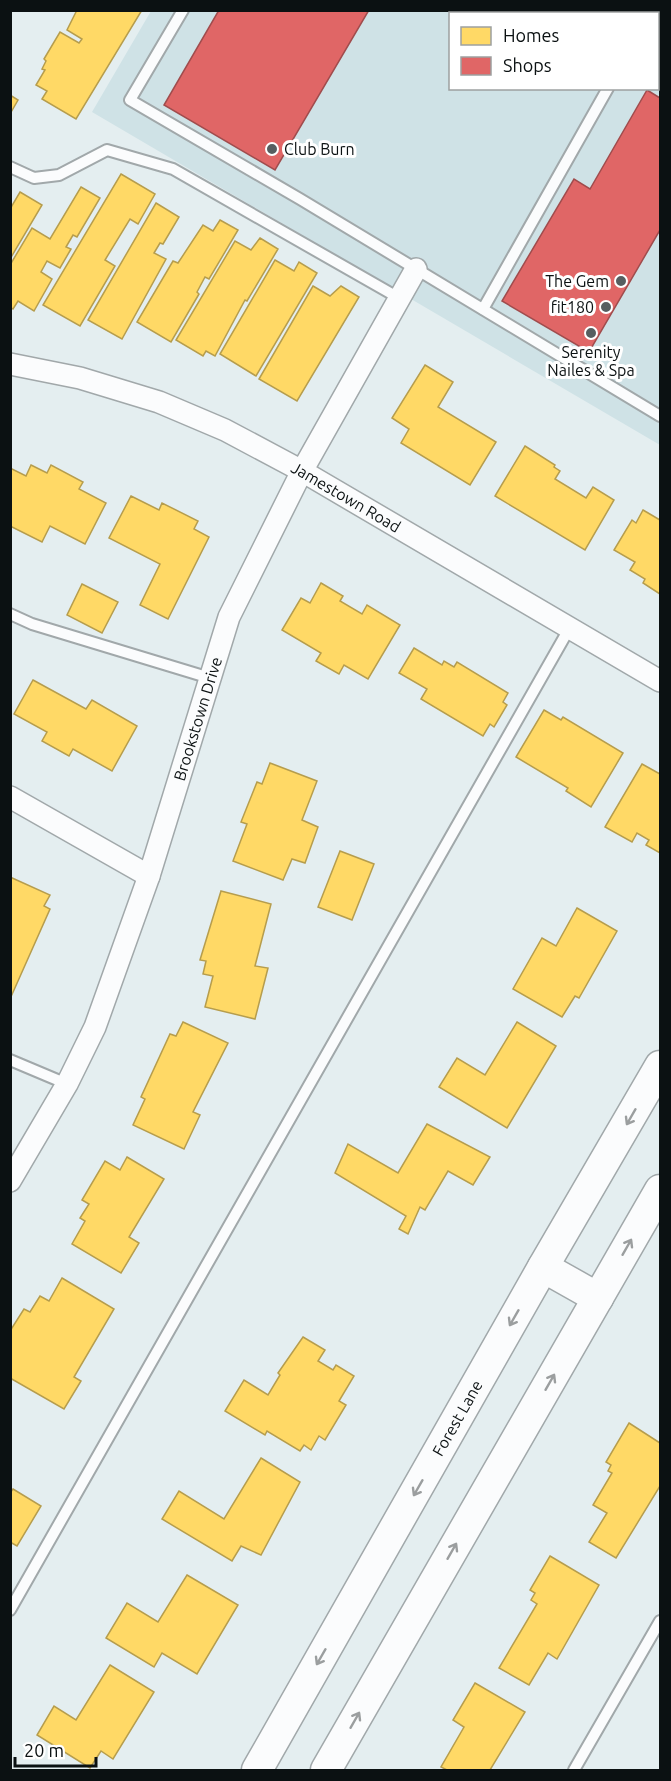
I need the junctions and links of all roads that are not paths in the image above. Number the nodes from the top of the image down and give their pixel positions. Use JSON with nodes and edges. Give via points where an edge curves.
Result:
{"nodes":[{"id":1,"x":183,"y":10,"type":"edge"},
{"id":2,"x":608,"y":90,"type":"edge"},
{"id":3,"x":10,"y":167,"type":"edge"},
{"id":4,"x":416,"y":269,"type":"junction"},
{"id":5,"x":399,"y":298,"type":"junction"},
{"id":6,"x":483,"y":309,"type":"junction"},
{"id":7,"x":10,"y":364,"type":"edge"},
{"id":8,"x":660,"y":416,"type":"edge"},
{"id":9,"x":302,"y":471,"type":"junction"},
{"id":10,"x":10,"y":614,"type":"edge"},
{"id":11,"x":569,"y":628,"type":"junction"},
{"id":12,"x":210,"y":678,"type":"junction"},
{"id":13,"x":660,"y":681,"type":"edge"},
{"id":14,"x":10,"y":797,"type":"edge"},
{"id":15,"x":149,"y":876,"type":"junction"},
{"id":16,"x":10,"y":1060,"type":"edge"},
{"id":17,"x":660,"y":1066,"type":"edge"},
{"id":18,"x":67,"y":1084,"type":"junction"},
{"id":19,"x":10,"y":1181,"type":"edge"},
{"id":20,"x":660,"y":1190,"type":"edge"},
{"id":21,"x":543,"y":1268,"type":"junction"},
{"id":22,"x":598,"y":1298,"type":"junction"},
{"id":23,"x":10,"y":1610,"type":"edge"},
{"id":24,"x":660,"y":1621,"type":"edge"},
{"id":25,"x":257,"y":1770,"type":"edge"},
{"id":26,"x":326,"y":1770,"type":"edge"},
{"id":27,"x":574,"y":1770,"type":"edge"}],
"edges":[{"from":1,"to":4,"type":"lane","via":[[130,100]]},
{"from":2,"to":6,"type":"lane"},
{"from":3,"to":5,"type":"lane","via":[[34,178],[59,175],[107,150],[173,169]]},
{"from":4,"to":5,"type":"street","name":"Brookstown Drive"},
{"from":4,"to":6,"type":"lane"},
{"from":5,"to":9,"type":"street","name":"Brookstown Drive"},
{"from":6,"to":8,"type":"lane"},
{"from":7,"to":9,"type":"street","name":"Jamestown Road","via":[[80,378],[159,402],[225,430]]},
{"from":9,"to":11,"type":"street","name":"Jamestown Road"},
{"from":9,"to":12,"type":"street","name":"Brookstown Drive","via":[[229,617]]},
{"from":10,"to":12,"type":"lane"},
{"from":11,"to":13,"type":"street","name":"Jamestown Road"},
{"from":11,"to":23,"type":"lane"},
{"from":12,"to":15,"type":"street","name":"Brookstown Drive"},
{"from":14,"to":15,"type":"street"},
{"from":15,"to":18,"type":"street","name":"Brookstown Drive","via":[[95,1027]]},
{"from":16,"to":18,"type":"lane"},
{"from":17,"to":21,"type":"main road","name":"Forest Lane","one_way":true},
{"from":18,"to":19,"type":"street","name":"Brookstown Drive"},
{"from":22,"to":20,"type":"main road","one_way":true},
{"from":21,"to":22,"type":"main road"},
{"from":21,"to":25,"type":"main road","name":"Forest Lane","one_way":true},
{"from":26,"to":22,"type":"main road","one_way":true},
{"from":24,"to":27,"type":"lane"}]}
